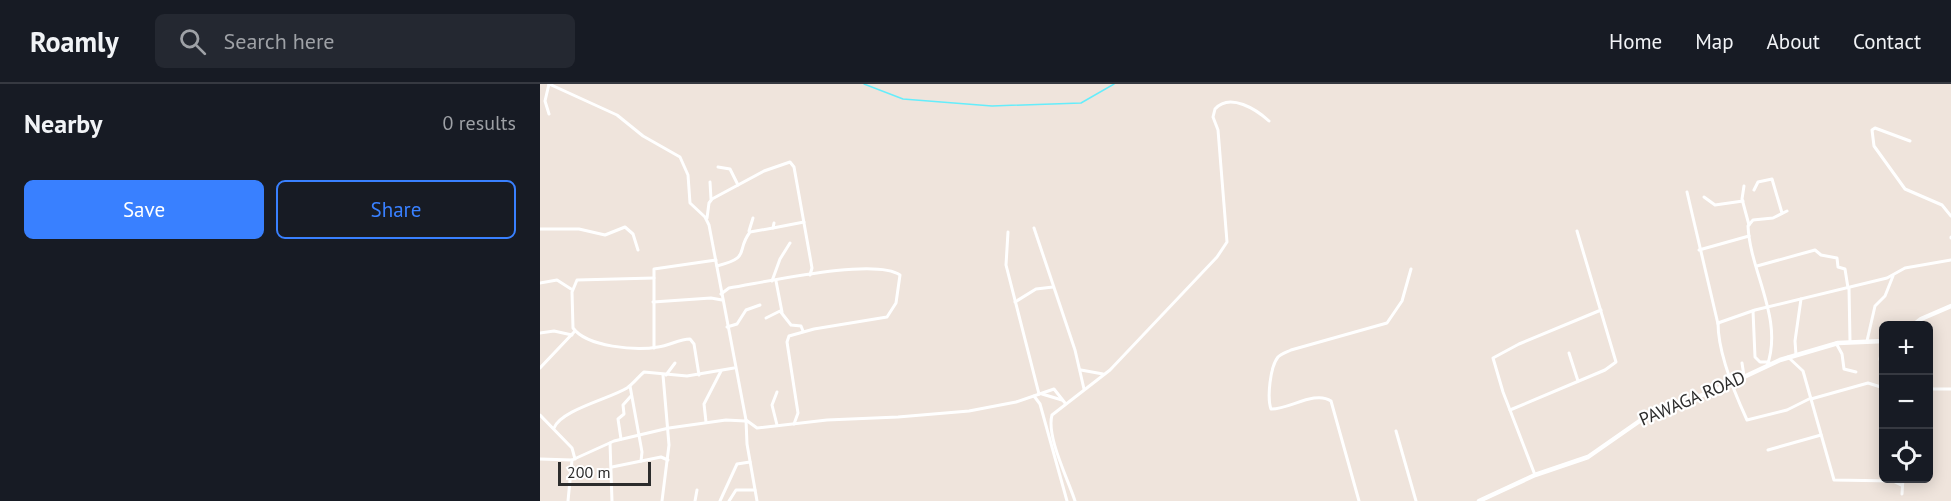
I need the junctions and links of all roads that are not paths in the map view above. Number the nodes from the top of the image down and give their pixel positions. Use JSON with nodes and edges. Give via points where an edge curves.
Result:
{"nodes":[{"id":1,"x":549,"y":84,"type":"edge"},
{"id":2,"x":545,"y":98,"type":"junction"},
{"id":3,"x":540,"y":105,"type":"edge"},
{"id":4,"x":549,"y":114,"type":"dead end"},
{"id":5,"x":1269,"y":121,"type":"dead end"},
{"id":6,"x":1910,"y":141,"type":"dead end"},
{"id":7,"x":718,"y":167,"type":"dead end"},
{"id":8,"x":710,"y":182,"type":"dead end"},
{"id":9,"x":738,"y":185,"type":"junction"},
{"id":10,"x":1744,"y":186,"type":"dead end"},
{"id":11,"x":1754,"y":190,"type":"dead end"},
{"id":12,"x":1687,"y":192,"type":"dead end"},
{"id":13,"x":1704,"y":197,"type":"dead end"},
{"id":14,"x":711,"y":199,"type":"junction"},
{"id":15,"x":1743,"y":201,"type":"junction"},
{"id":16,"x":1787,"y":212,"type":"dead end"},
{"id":17,"x":1782,"y":213,"type":"junction"},
{"id":18,"x":1951,"y":216,"type":"edge"},
{"id":19,"x":753,"y":218,"type":"dead end"},
{"id":20,"x":706,"y":219,"type":"junction"},
{"id":21,"x":804,"y":222,"type":"junction"},
{"id":22,"x":1749,"y":225,"type":"junction"},
{"id":23,"x":1034,"y":228,"type":"dead end"},
{"id":24,"x":540,"y":229,"type":"edge"},
{"id":25,"x":1577,"y":231,"type":"dead end"},
{"id":26,"x":1008,"y":232,"type":"dead end"},
{"id":27,"x":749,"y":233,"type":"junction"},
{"id":28,"x":1749,"y":236,"type":"junction"},
{"id":29,"x":790,"y":243,"type":"dead end"},
{"id":30,"x":638,"y":250,"type":"dead end"},
{"id":31,"x":1699,"y":250,"type":"junction"},
{"id":32,"x":716,"y":260,"type":"junction"},
{"id":33,"x":1951,"y":260,"type":"edge"},
{"id":34,"x":717,"y":266,"type":"junction"},
{"id":35,"x":1757,"y":266,"type":"junction"},
{"id":36,"x":1411,"y":268,"type":"dead end"},
{"id":37,"x":810,"y":274,"type":"junction"},
{"id":38,"x":1893,"y":276,"type":"junction"},
{"id":39,"x":654,"y":278,"type":"junction"},
{"id":40,"x":774,"y":281,"type":"junction"},
{"id":41,"x":540,"y":283,"type":"edge"},
{"id":42,"x":1053,"y":287,"type":"junction"},
{"id":43,"x":1849,"y":288,"type":"junction"},
{"id":44,"x":572,"y":290,"type":"junction"},
{"id":45,"x":721,"y":294,"type":"junction"},
{"id":46,"x":1801,"y":299,"type":"junction"},
{"id":47,"x":722,"y":300,"type":"junction"},
{"id":48,"x":653,"y":302,"type":"junction"},
{"id":49,"x":1015,"y":302,"type":"junction"},
{"id":50,"x":760,"y":305,"type":"dead end"},
{"id":51,"x":1951,"y":306,"type":"edge"},
{"id":52,"x":1768,"y":307,"type":"junction"},
{"id":53,"x":1601,"y":310,"type":"junction"},
{"id":54,"x":1753,"y":311,"type":"junction"},
{"id":55,"x":782,"y":313,"type":"junction"},
{"id":56,"x":766,"y":318,"type":"dead end"},
{"id":57,"x":1918,"y":321,"type":"edge"},
{"id":58,"x":1718,"y":324,"type":"junction"},
{"id":59,"x":727,"y":327,"type":"junction"},
{"id":60,"x":575,"y":331,"type":"junction"},
{"id":61,"x":803,"y":331,"type":"junction"},
{"id":62,"x":540,"y":333,"type":"edge"},
{"id":63,"x":572,"y":335,"type":"junction"},
{"id":64,"x":1850,"y":341,"type":"junction"},
{"id":65,"x":1867,"y":341,"type":"junction"},
{"id":66,"x":1879,"y":342,"type":"edge"},
{"id":67,"x":1836,"y":343,"type":"junction"},
{"id":68,"x":654,"y":348,"type":"junction"},
{"id":69,"x":1569,"y":353,"type":"dead end"},
{"id":70,"x":1796,"y":355,"type":"junction"},
{"id":71,"x":1788,"y":357,"type":"junction"},
{"id":72,"x":675,"y":363,"type":"dead end"},
{"id":73,"x":1742,"y":363,"type":"dead end"},
{"id":74,"x":1768,"y":364,"type":"junction"},
{"id":75,"x":540,"y":368,"type":"edge"},
{"id":76,"x":735,"y":368,"type":"junction"},
{"id":77,"x":1080,"y":369,"type":"junction"},
{"id":78,"x":721,"y":370,"type":"junction"},
{"id":79,"x":1856,"y":372,"type":"dead end"},
{"id":80,"x":1105,"y":374,"type":"junction"},
{"id":81,"x":665,"y":375,"type":"junction"},
{"id":82,"x":699,"y":375,"type":"junction"},
{"id":83,"x":1930,"y":375,"type":"edge"},
{"id":84,"x":1744,"y":376,"type":"junction"},
{"id":85,"x":1578,"y":381,"type":"junction"},
{"id":86,"x":1733,"y":381,"type":"junction"},
{"id":87,"x":630,"y":386,"type":"junction"},
{"id":88,"x":1879,"y":387,"type":"edge"},
{"id":89,"x":1084,"y":389,"type":"junction"},
{"id":90,"x":1951,"y":389,"type":"edge"},
{"id":91,"x":777,"y":392,"type":"dead end"},
{"id":92,"x":1040,"y":394,"type":"junction"},
{"id":93,"x":631,"y":396,"type":"junction"},
{"id":94,"x":1034,"y":396,"type":"junction"},
{"id":95,"x":1811,"y":399,"type":"junction"},
{"id":96,"x":1064,"y":402,"type":"junction"},
{"id":97,"x":1510,"y":410,"type":"junction"},
{"id":98,"x":540,"y":415,"type":"edge"},
{"id":99,"x":746,"y":421,"type":"junction"},
{"id":100,"x":706,"y":422,"type":"junction"},
{"id":101,"x":794,"y":424,"type":"junction"},
{"id":102,"x":777,"y":425,"type":"junction"},
{"id":103,"x":554,"y":428,"type":"junction"},
{"id":104,"x":669,"y":428,"type":"junction"},
{"id":105,"x":756,"y":428,"type":"junction"},
{"id":106,"x":1396,"y":431,"type":"dead end"},
{"id":107,"x":746,"y":434,"type":"junction"},
{"id":108,"x":638,"y":435,"type":"junction"},
{"id":109,"x":1821,"y":435,"type":"junction"},
{"id":110,"x":621,"y":439,"type":"junction"},
{"id":111,"x":610,"y":442,"type":"junction"},
{"id":112,"x":1768,"y":450,"type":"dead end"},
{"id":113,"x":540,"y":459,"type":"edge"},
{"id":114,"x":574,"y":460,"type":"junction"},
{"id":115,"x":668,"y":460,"type":"junction"},
{"id":116,"x":641,"y":461,"type":"junction"},
{"id":117,"x":750,"y":462,"type":"junction"},
{"id":118,"x":612,"y":466,"type":"junction"},
{"id":119,"x":1535,"y":475,"type":"junction"},
{"id":120,"x":1901,"y":485,"type":"joint"},
{"id":121,"x":697,"y":490,"type":"dead end"},
{"id":122,"x":755,"y":490,"type":"junction"},
{"id":123,"x":1902,"y":494,"type":"dead end"},
{"id":124,"x":568,"y":501,"type":"edge"},
{"id":125,"x":612,"y":501,"type":"edge"},
{"id":126,"x":662,"y":501,"type":"edge"},
{"id":127,"x":695,"y":501,"type":"edge"},
{"id":128,"x":720,"y":501,"type":"edge"},
{"id":129,"x":729,"y":501,"type":"edge"},
{"id":130,"x":757,"y":501,"type":"edge"},
{"id":131,"x":1067,"y":501,"type":"edge"},
{"id":132,"x":1075,"y":501,"type":"edge"},
{"id":133,"x":1359,"y":501,"type":"edge"},
{"id":134,"x":1416,"y":501,"type":"edge"},
{"id":135,"x":1479,"y":501,"type":"edge"}],
"edges":[{"from":1,"to":2,"type":"street"},
{"from":1,"to":20,"type":"street","via":[[617,115],[643,136],[680,157],[688,175],[690,203]]},
{"from":2,"to":3,"type":"street"},
{"from":2,"to":4,"type":"street"},
{"from":5,"to":80,"type":"street","via":[[1246,105],[1223,104],[1215,109],[1227,242]]},
{"from":6,"to":18,"type":"street","via":[[1894,133],[1872,130],[1874,146],[1905,189],[1941,205]]},
{"from":7,"to":9,"type":"street","via":[[730,169]]},
{"from":8,"to":14,"type":"street"},
{"from":9,"to":14,"type":"street"},
{"from":9,"to":21,"type":"street","via":[[790,162]]},
{"from":10,"to":15,"type":"street"},
{"from":11,"to":17,"type":"street","via":[[1760,181],[1772,179]]},
{"from":12,"to":31,"type":"street"},
{"from":13,"to":15,"type":"street","via":[[1715,205]]},
{"from":14,"to":20,"type":"street"},
{"from":15,"to":22,"type":"street"},
{"from":16,"to":17,"type":"street"},
{"from":17,"to":22,"type":"street","via":[[1753,220]]},
{"from":19,"to":27,"type":"street"},
{"from":20,"to":32,"type":"street"},
{"from":21,"to":27,"type":"street","via":[[773,225]]},
{"from":21,"to":37,"type":"street"},
{"from":22,"to":28,"type":"street"},
{"from":23,"to":42,"type":"street"},
{"from":24,"to":30,"type":"street","via":[[579,229],[605,235],[625,227],[633,234]]},
{"from":25,"to":53,"type":"street"},
{"from":26,"to":49,"type":"street","via":[[1006,265]]},
{"from":27,"to":34,"type":"street","via":[[741,255]]},
{"from":28,"to":31,"type":"street"},
{"from":28,"to":35,"type":"street"},
{"from":29,"to":40,"type":"street","via":[[780,259]]},
{"from":31,"to":58,"type":"street"},
{"from":32,"to":34,"type":"street"},
{"from":32,"to":39,"type":"street","via":[[656,267]]},
{"from":33,"to":38,"type":"street","via":[[1905,268]]},
{"from":34,"to":45,"type":"street"},
{"from":35,"to":43,"type":"street","via":[[1815,250],[1837,258],[1837,266],[1845,269]]},
{"from":35,"to":52,"type":"street"},
{"from":36,"to":133,"type":"street","via":[[1402,301],[1388,322],[1291,350],[1278,358],[1274,370],[1271,409],[1323,398],[1331,401]]},
{"from":37,"to":40,"type":"street"},
{"from":37,"to":61,"type":"street","via":[[867,270],[895,272],[900,278],[893,310],[887,317]]},
{"from":38,"to":43,"type":"street"},
{"from":38,"to":65,"type":"street","via":[[1885,296],[1875,306]]},
{"from":39,"to":44,"type":"street","via":[[582,279],[574,283]]},
{"from":39,"to":48,"type":"street"},
{"from":40,"to":45,"type":"street","via":[[729,288]]},
{"from":40,"to":55,"type":"street"},
{"from":41,"to":44,"type":"street","via":[[557,280]]},
{"from":42,"to":49,"type":"street","via":[[1036,289]]},
{"from":42,"to":77,"type":"street"},
{"from":43,"to":46,"type":"street"},
{"from":43,"to":64,"type":"street"},
{"from":44,"to":60,"type":"street"},
{"from":45,"to":47,"type":"street"},
{"from":46,"to":52,"type":"street"},
{"from":46,"to":70,"type":"street","via":[[1794,342]]},
{"from":47,"to":48,"type":"street"},
{"from":47,"to":59,"type":"street"},
{"from":48,"to":68,"type":"street"},
{"from":49,"to":92,"type":"street"},
{"from":50,"to":59,"type":"street","via":[[746,310],[737,324]]},
{"from":51,"to":57,"type":"main road"},
{"from":52,"to":54,"type":"street"},
{"from":52,"to":74,"type":"street"},
{"from":53,"to":85,"type":"street","via":[[1616,362]]},
{"from":53,"to":97,"type":"street","via":[[1494,357]]},
{"from":54,"to":58,"type":"street"},
{"from":54,"to":74,"type":"street","via":[[1755,357]]},
{"from":55,"to":56,"type":"street","via":[[778,310]]},
{"from":55,"to":61,"type":"street","via":[[791,325],[801,326]]},
{"from":58,"to":86,"type":"street"},
{"from":59,"to":76,"type":"street"},
{"from":60,"to":63,"type":"street"},
{"from":60,"to":68,"type":"street","via":[[603,344]]},
{"from":61,"to":101,"type":"street","via":[[791,334],[787,342],[798,413]]},
{"from":62,"to":63,"type":"street"},
{"from":63,"to":75,"type":"street"},
{"from":64,"to":65,"type":"main road","name":"PAWAGA ROAD"},
{"from":64,"to":67,"type":"main road","name":"PAWAGA ROAD"},
{"from":65,"to":66,"type":"main road","name":"PAWAGA ROAD"},
{"from":67,"to":70,"type":"main road","name":"PAWAGA ROAD"},
{"from":67,"to":79,"type":"street","via":[[1844,369]]},
{"from":68,"to":82,"type":"street","via":[[690,339]]},
{"from":69,"to":85,"type":"street"},
{"from":70,"to":71,"type":"main road","name":"PAWAGA ROAD"},
{"from":71,"to":74,"type":"main road","name":"PAWAGA ROAD"},
{"from":71,"to":95,"type":"street","via":[[1801,368]]},
{"from":72,"to":81,"type":"street"},
{"from":73,"to":84,"type":"street"},
{"from":74,"to":84,"type":"main road","name":"PAWAGA ROAD"},
{"from":76,"to":78,"type":"street"},
{"from":76,"to":99,"type":"street"},
{"from":77,"to":80,"type":"street"},
{"from":77,"to":89,"type":"street"},
{"from":78,"to":82,"type":"street"},
{"from":78,"to":100,"type":"street","via":[[704,403]]},
{"from":80,"to":89,"type":"street"},
{"from":81,"to":82,"type":"street"},
{"from":81,"to":87,"type":"street","via":[[644,372]]},
{"from":81,"to":104,"type":"street"},
{"from":83,"to":90,"type":"street","via":[[1932,388]]},
{"from":84,"to":86,"type":"main road","name":"PAWAGA ROAD"},
{"from":85,"to":97,"type":"street"},
{"from":86,"to":95,"type":"street","via":[[1740,407],[1750,421]]},
{"from":86,"to":119,"type":"main road","name":"PAWAGA ROAD","via":[[1639,420],[1588,457]]},
{"from":87,"to":93,"type":"street"},
{"from":87,"to":103,"type":"street","via":[[567,416]]},
{"from":88,"to":95,"type":"street","via":[[1864,384]]},
{"from":89,"to":96,"type":"street"},
{"from":91,"to":102,"type":"street","via":[[772,405]]},
{"from":92,"to":94,"type":"street"},
{"from":92,"to":96,"type":"street"},
{"from":92,"to":96,"type":"street","via":[[1054,388]]},
{"from":93,"to":108,"type":"street"},
{"from":93,"to":110,"type":"street","via":[[618,419]]},
{"from":94,"to":101,"type":"street","via":[[969,411]]},
{"from":94,"to":131,"type":"street","via":[[1040,404]]},
{"from":95,"to":109,"type":"street"},
{"from":96,"to":132,"type":"street","via":[[1052,415],[1051,427]]},
{"from":97,"to":119,"type":"street"},
{"from":98,"to":103,"type":"street"},
{"from":99,"to":100,"type":"street"},
{"from":99,"to":105,"type":"street"},
{"from":99,"to":107,"type":"street"},
{"from":100,"to":104,"type":"street"},
{"from":101,"to":102,"type":"street"},
{"from":102,"to":105,"type":"street"},
{"from":103,"to":114,"type":"street","via":[[572,448]]},
{"from":104,"to":108,"type":"street"},
{"from":104,"to":115,"type":"street"},
{"from":105,"to":107,"type":"street"},
{"from":106,"to":134,"type":"street"},
{"from":107,"to":117,"type":"street"},
{"from":108,"to":110,"type":"street"},
{"from":108,"to":116,"type":"street"},
{"from":109,"to":112,"type":"street"},
{"from":109,"to":120,"type":"street","via":[[1834,480],[1895,481]]},
{"from":110,"to":111,"type":"street"},
{"from":111,"to":114,"type":"street"},
{"from":111,"to":118,"type":"street"},
{"from":113,"to":114,"type":"street"},
{"from":114,"to":124,"type":"street"},
{"from":115,"to":116,"type":"street"},
{"from":115,"to":126,"type":"street"},
{"from":116,"to":118,"type":"street"},
{"from":117,"to":122,"type":"street"},
{"from":117,"to":128,"type":"street","via":[[736,464]]},
{"from":118,"to":125,"type":"street"},
{"from":119,"to":135,"type":"main road","name":"PAWAGA ROAD"},
{"from":120,"to":123,"type":"street"},
{"from":121,"to":127,"type":"street"},
{"from":122,"to":129,"type":"street","via":[[736,490]]},
{"from":122,"to":130,"type":"street"}]}
